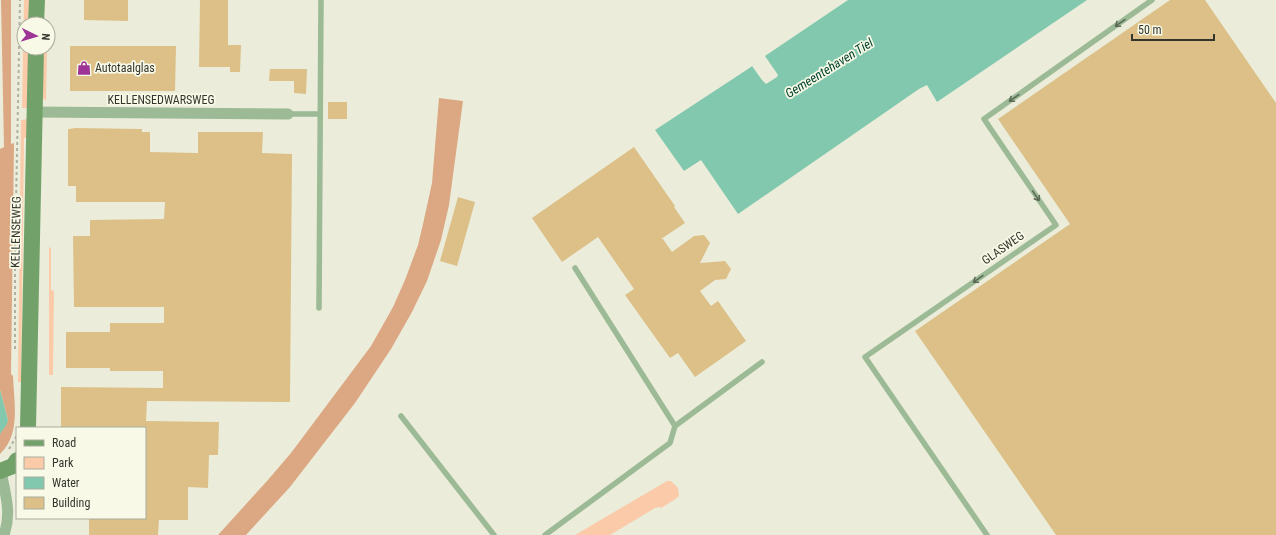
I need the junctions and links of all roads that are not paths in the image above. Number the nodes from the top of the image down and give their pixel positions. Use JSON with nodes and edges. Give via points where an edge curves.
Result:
{"nodes":[{"id":1,"x":37,"y":0,"type":"edge"},
{"id":2,"x":321,"y":0,"type":"edge"},
{"id":3,"x":1152,"y":0,"type":"edge"},
{"id":4,"x":36,"y":16,"type":"edge"},
{"id":5,"x":36,"y":56,"type":"edge"},
{"id":6,"x":34,"y":112,"type":"junction"},
{"id":7,"x":288,"y":114,"type":"joint"},
{"id":8,"x":320,"y":114,"type":"junction"},
{"id":9,"x":575,"y":268,"type":"dead end"},
{"id":10,"x":320,"y":308,"type":"dead end"},
{"id":11,"x":762,"y":362,"type":"dead end"},
{"id":12,"x":401,"y":416,"type":"dead end"},
{"id":13,"x":675,"y":426,"type":"junction"},
{"id":14,"x":22,"y":427,"type":"edge"},
{"id":15,"x":11,"y":457,"type":"edge"},
{"id":16,"x":0,"y":471,"type":"edge"},
{"id":17,"x":4,"y":535,"type":"edge"},
{"id":18,"x":494,"y":535,"type":"edge"},
{"id":19,"x":544,"y":535,"type":"edge"},
{"id":20,"x":987,"y":535,"type":"edge"}],
"edges":[{"from":1,"to":4,"type":"main road"},
{"from":2,"to":8,"type":"lane"},
{"from":3,"to":20,"type":"lane","name":"GLASWEG","one_way":true,"via":[[984,119],[1056,225],[865,357]]},
{"from":5,"to":6,"type":"main road","name":"KELLENSEWEG"},
{"from":6,"to":7,"type":"street","name":"KELLENSEDWARSWEG"},
{"from":6,"to":14,"type":"main road","name":"KELLENSEWEG"},
{"from":7,"to":8,"type":"lane"},
{"from":8,"to":10,"type":"lane"},
{"from":9,"to":13,"type":"lane"},
{"from":11,"to":13,"type":"lane"},
{"from":12,"to":18,"type":"lane"},
{"from":13,"to":19,"type":"lane","via":[[670,443]]},
{"from":15,"to":16,"type":"main road","via":[[13,466]]},
{"from":16,"to":17,"type":"street","via":[[8,504]]}]}
